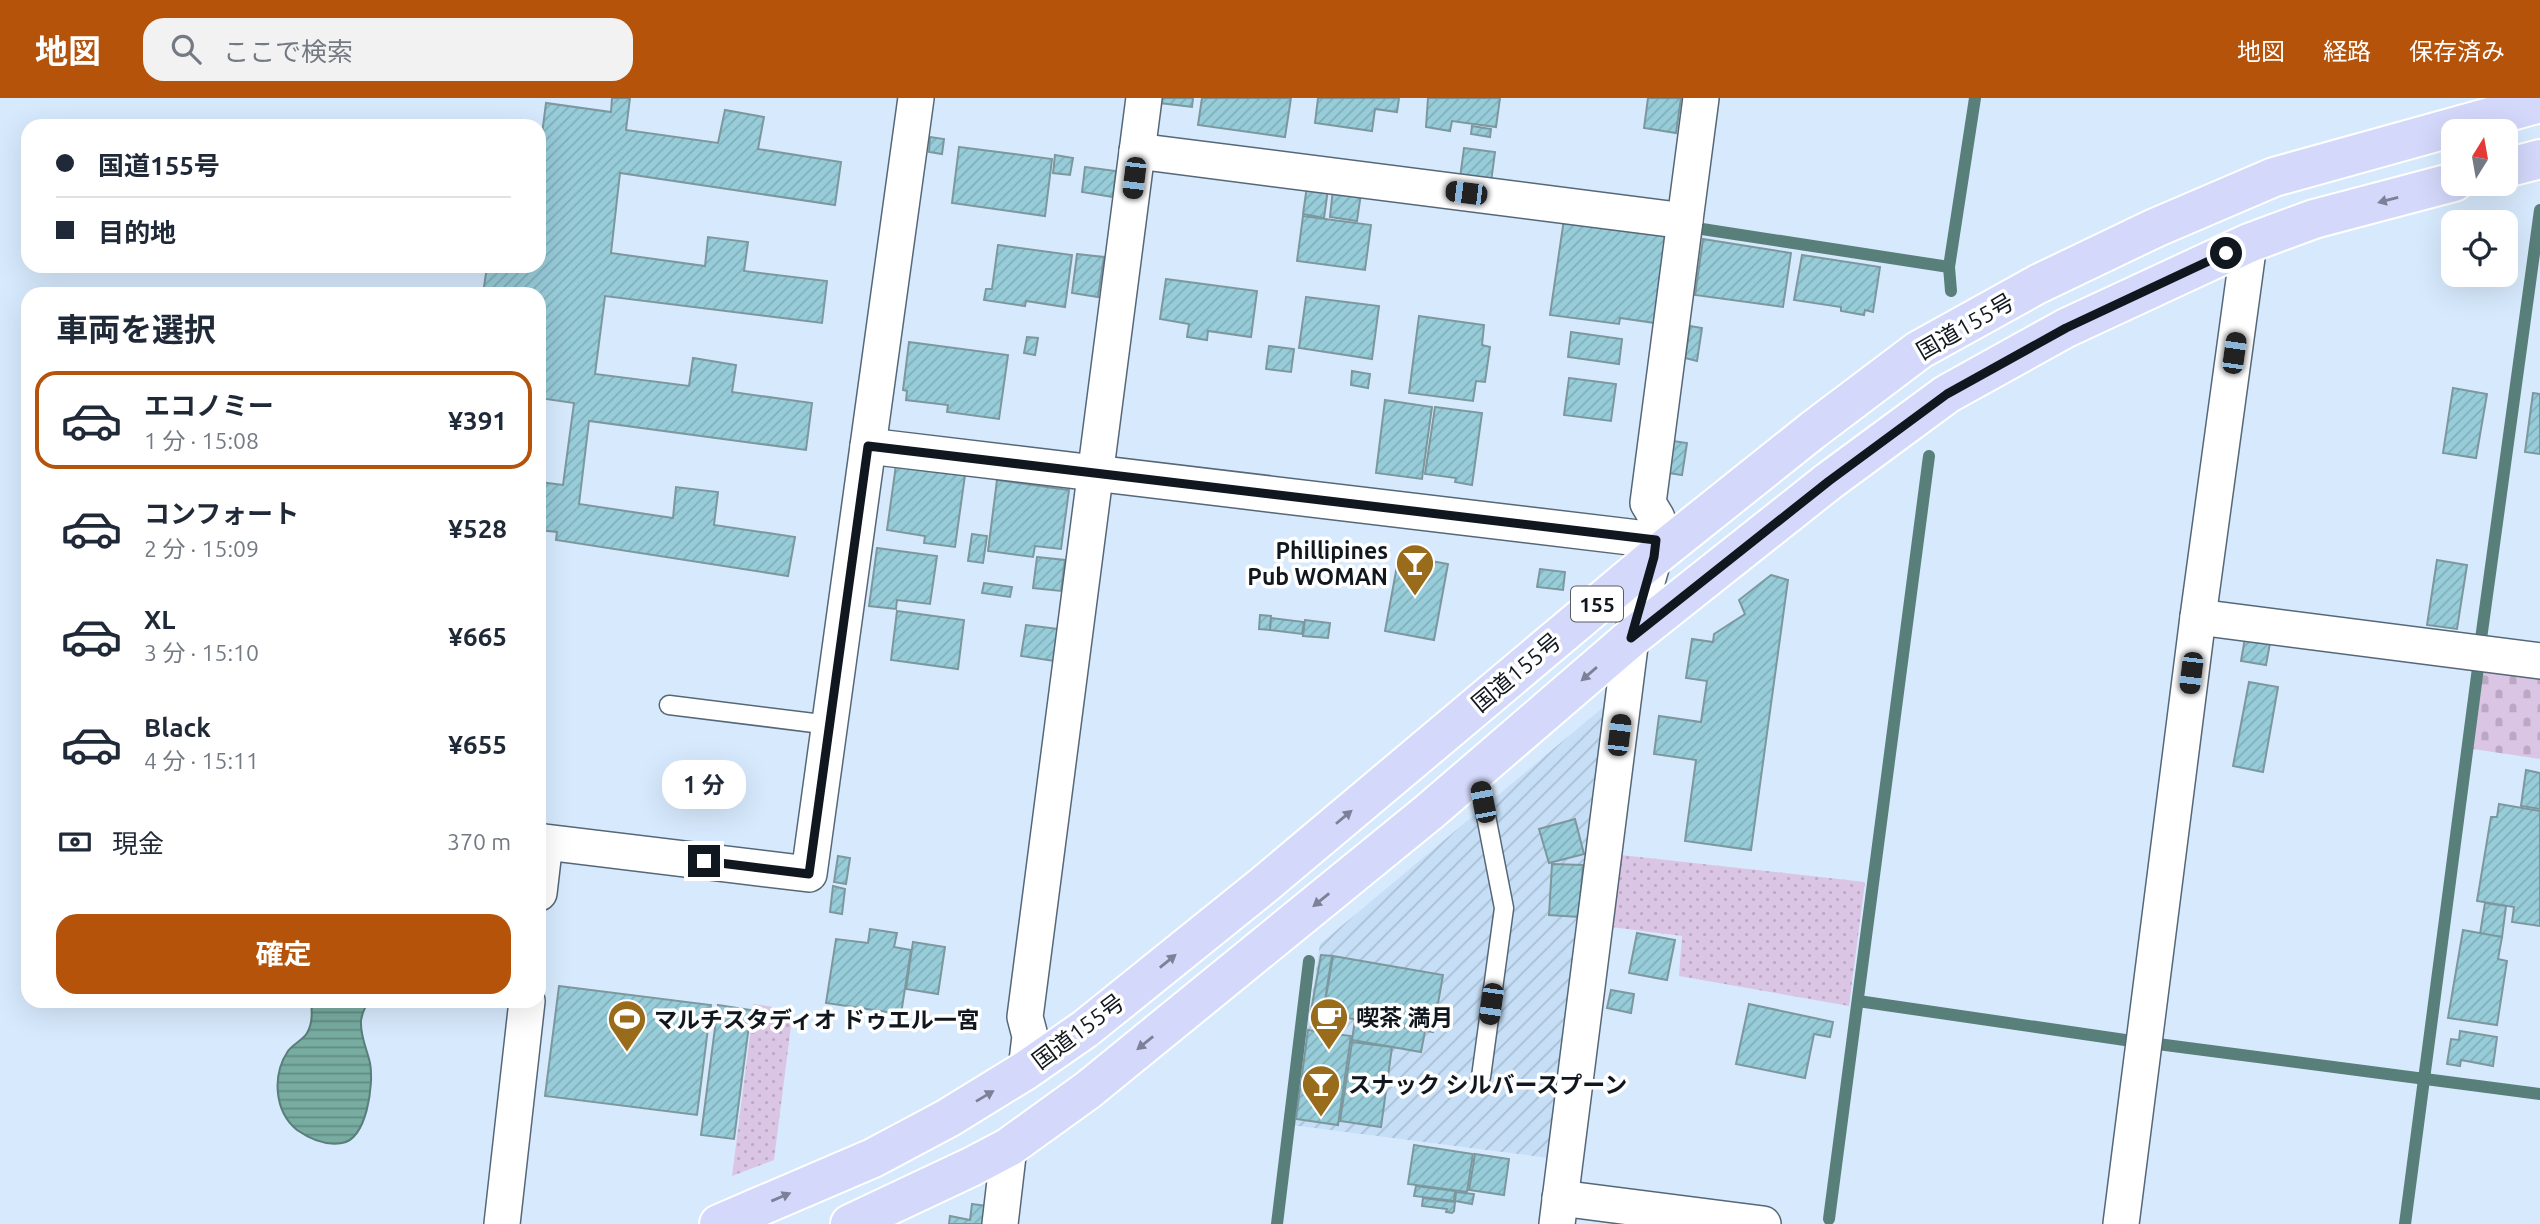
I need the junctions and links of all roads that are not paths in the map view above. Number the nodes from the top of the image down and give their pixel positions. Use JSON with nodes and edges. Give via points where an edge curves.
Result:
{"nodes":[{"id":1,"x":916,"y":98,"type":"edge"},
{"id":2,"x":1144,"y":98,"type":"edge"},
{"id":3,"x":1701,"y":98,"type":"edge"},
{"id":4,"x":2537,"y":102,"type":"edge"},
{"id":5,"x":1137,"y":151,"type":"junction"},
{"id":6,"x":2540,"y":159,"type":"edge"},
{"id":7,"x":2518,"y":165,"type":"edge"},
{"id":8,"x":2441,"y":185,"type":"edge"},
{"id":9,"x":1685,"y":221,"type":"junction"},
{"id":10,"x":2249,"y":243,"type":"junction"},
{"id":11,"x":868,"y":446,"type":"junction"},
{"id":12,"x":1095,"y":473,"type":"junction"},
{"id":13,"x":1655,"y":549,"type":"junction"},
{"id":14,"x":2198,"y":617,"type":"junction"},
{"id":15,"x":1631,"y":638,"type":"junction"},
{"id":16,"x":2540,"y":661,"type":"edge"},
{"id":17,"x":669,"y":705,"type":"dead end"},
{"id":18,"x":830,"y":725,"type":"junction"},
{"id":19,"x":1477,"y":770,"type":"junction"},
{"id":20,"x":546,"y":842,"type":"edge"},
{"id":21,"x":526,"y":1008,"type":"edge"},
{"id":22,"x":1026,"y":1070,"type":"junction"},
{"id":23,"x":1481,"y":1077,"type":"dead end"},
{"id":24,"x":1009,"y":1147,"type":"junction"},
{"id":25,"x":1558,"y":1211,"type":"edge"},
{"id":26,"x":502,"y":1224,"type":"edge"},
{"id":27,"x":719,"y":1224,"type":"edge"},
{"id":28,"x":849,"y":1224,"type":"edge"},
{"id":29,"x":1000,"y":1224,"type":"edge"},
{"id":30,"x":1763,"y":1224,"type":"edge"},
{"id":31,"x":2121,"y":1224,"type":"edge"}],
"edges":[{"from":1,"to":11,"type":"street"},
{"from":2,"to":5,"type":"street"},
{"from":3,"to":9,"type":"street"},
{"from":4,"to":13,"type":"highway","name":"国道155号","number":"155","via":[[2274,177],[2038,284],[1919,350]]},
{"from":5,"to":9,"type":"street"},
{"from":5,"to":12,"type":"street"},
{"from":6,"to":7,"type":"highway"},
{"from":8,"to":10,"type":"highway","number":"155","one_way":true,"via":[[2314,219]]},
{"from":9,"to":13,"type":"street","via":[[1648,503],[1657,517]]},
{"from":10,"to":14,"type":"street"},
{"from":10,"to":15,"type":"highway","number":"155","via":[[2066,328],[1947,394]]},
{"from":11,"to":12,"type":"street"},
{"from":11,"to":18,"type":"street"},
{"from":12,"to":13,"type":"street"},
{"from":12,"to":22,"type":"street","via":[[1025,1017],[1030,1036]]},
{"from":13,"to":15,"type":"street"},
{"from":22,"to":13,"type":"highway","name":"国道155号","number":"155","one_way":true,"via":[[1085,1029],[1265,884]]},
{"from":14,"to":16,"type":"street"},
{"from":14,"to":31,"type":"street"},
{"from":15,"to":19,"type":"highway","number":"155","one_way":true},
{"from":15,"to":25,"type":"street"},
{"from":17,"to":18,"type":"lane"},
{"from":18,"to":20,"type":"street","via":[[809,874]]},
{"from":19,"to":23,"type":"lane","via":[[1504,908]]},
{"from":19,"to":24,"type":"highway","number":"155","one_way":true,"via":[[1088,1090]]},
{"from":21,"to":26,"type":"street"},
{"from":27,"to":22,"type":"highway","name":"国道155号","number":"155","one_way":true,"via":[[873,1158]]},
{"from":24,"to":28,"type":"highway","number":"155"},
{"from":24,"to":29,"type":"street"},
{"from":25,"to":30,"type":"street"}]}
